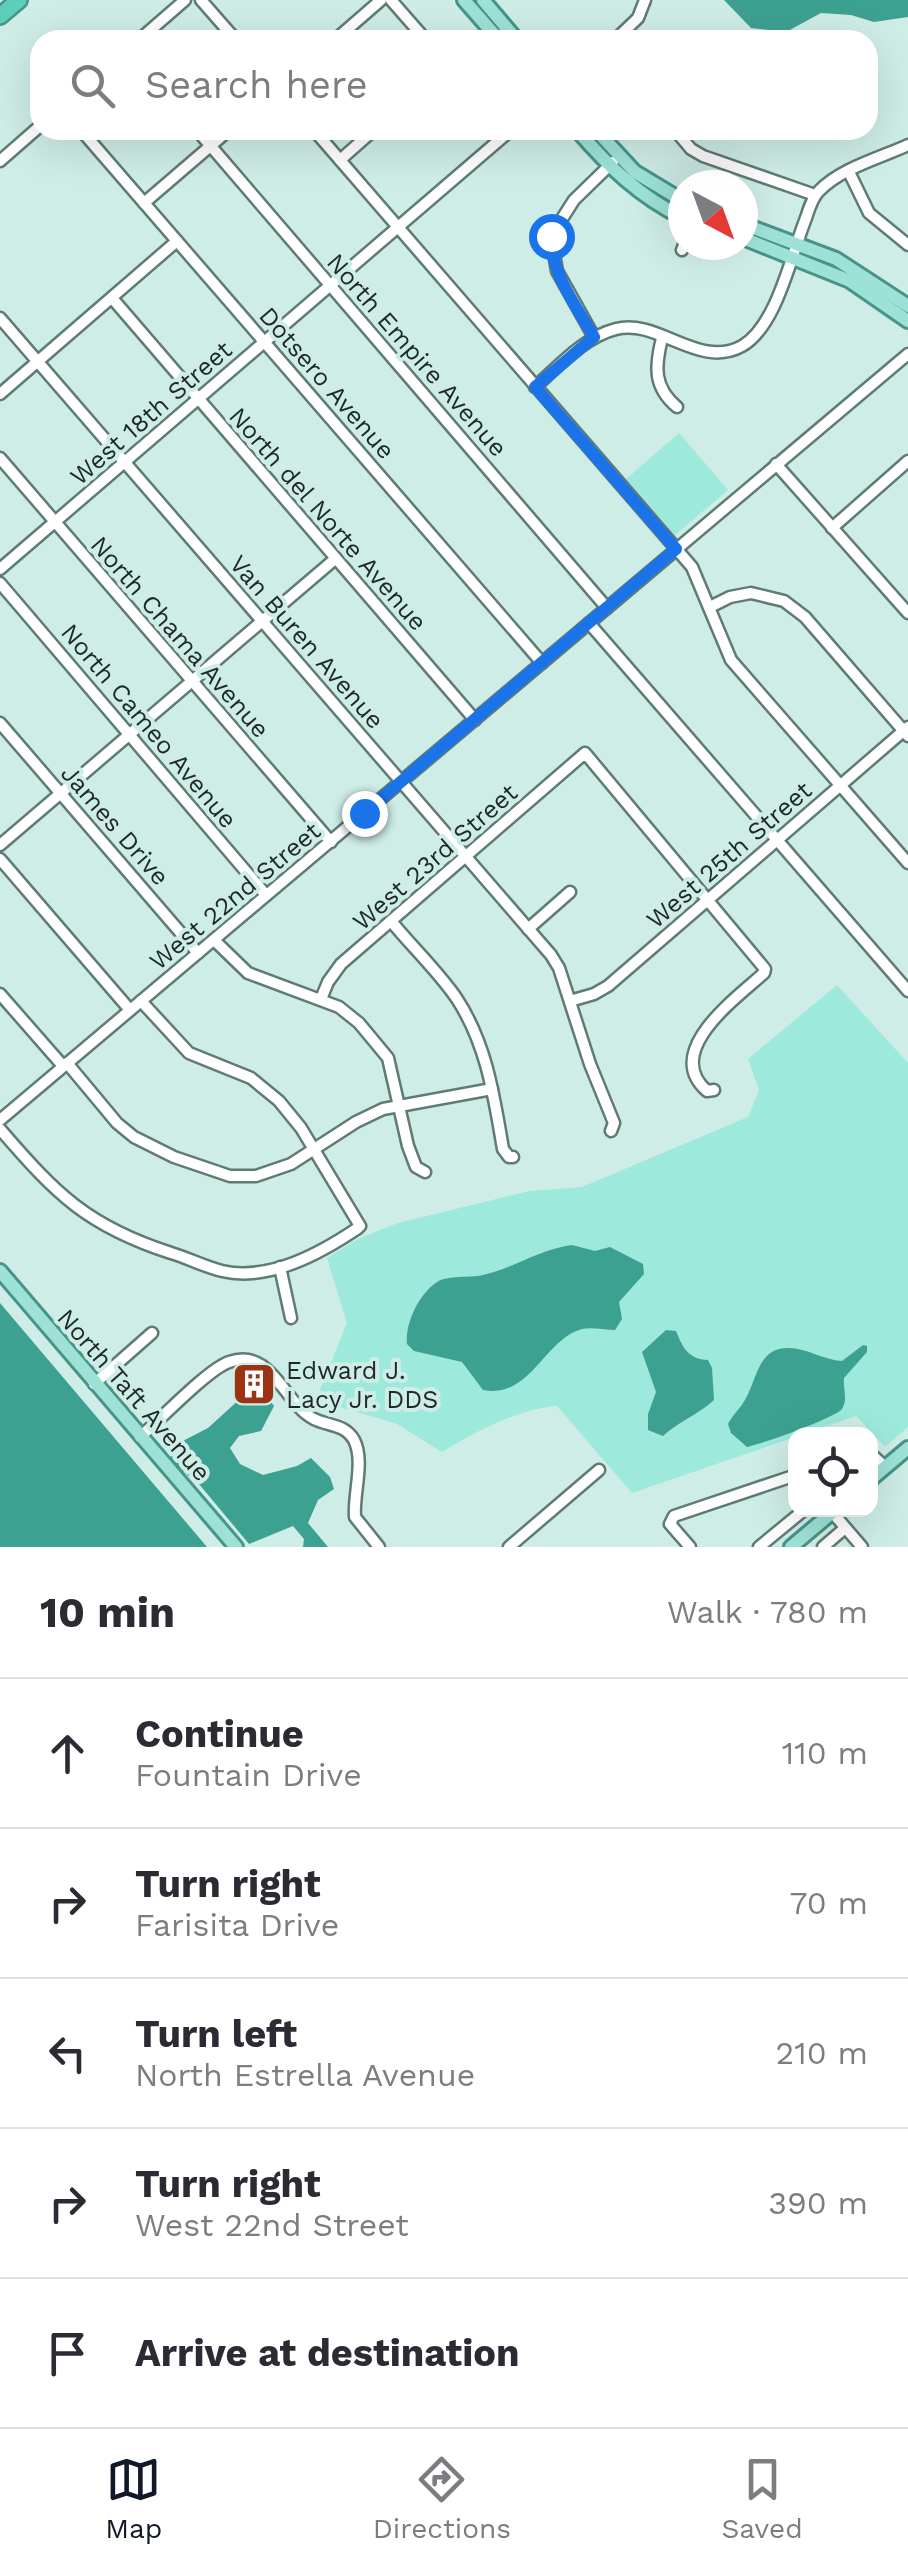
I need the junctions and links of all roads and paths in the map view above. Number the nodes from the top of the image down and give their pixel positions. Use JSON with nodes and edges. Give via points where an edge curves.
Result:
{"nodes":[{"id":1,"x":19,"y":0,"type":"edge"},
{"id":2,"x":186,"y":0,"type":"edge"},
{"id":3,"x":201,"y":0,"type":"edge"},
{"id":4,"x":381,"y":0,"type":"edge"},
{"id":5,"x":391,"y":0,"type":"edge"},
{"id":6,"x":464,"y":0,"type":"edge"},
{"id":7,"x":482,"y":0,"type":"edge"},
{"id":8,"x":645,"y":0,"type":"edge"},
{"id":9,"x":0,"y":16,"type":"edge"},
{"id":10,"x":152,"y":30,"type":"edge"},
{"id":11,"x":227,"y":30,"type":"edge"},
{"id":12,"x":347,"y":30,"type":"edge"},
{"id":13,"x":417,"y":30,"type":"edge"},
{"id":14,"x":490,"y":30,"type":"edge"},
{"id":15,"x":508,"y":30,"type":"edge"},
{"id":16,"x":625,"y":30,"type":"edge"},
{"id":17,"x":30,"y":135,"type":"edge"},
{"id":18,"x":90,"y":140,"type":"edge"},
{"id":19,"x":205,"y":140,"type":"edge"},
{"id":20,"x":217,"y":140,"type":"edge"},
{"id":21,"x":323,"y":140,"type":"edge"},
{"id":22,"x":363,"y":140,"type":"edge"},
{"id":23,"x":499,"y":140,"type":"edge"},
{"id":24,"x":589,"y":140,"type":"edge"},
{"id":25,"x":602,"y":140,"type":"edge"},
{"id":26,"x":683,"y":140,"type":"edge"},
{"id":27,"x":908,"y":145,"type":"edge"},
{"id":28,"x":210,"y":146,"type":"junction"},
{"id":29,"x":340,"y":160,"type":"junction"},
{"id":30,"x":0,"y":161,"type":"edge"},
{"id":31,"x":614,"y":161,"type":"junction"},
{"id":32,"x":849,"y":172,"type":"junction"},
{"id":33,"x":668,"y":193,"type":"edge"},
{"id":34,"x":815,"y":195,"type":"junction"},
{"id":35,"x":144,"y":203,"type":"junction"},
{"id":36,"x":668,"y":211,"type":"edge"},
{"id":37,"x":398,"y":227,"type":"junction"},
{"id":38,"x":758,"y":231,"type":"edge"},
{"id":39,"x":177,"y":241,"type":"junction"},
{"id":40,"x":758,"y":241,"type":"edge"},
{"id":41,"x":908,"y":244,"type":"edge"},
{"id":42,"x":793,"y":248,"type":"junction"},
{"id":43,"x":331,"y":285,"type":"junction"},
{"id":44,"x":112,"y":298,"type":"junction"},
{"id":45,"x":908,"y":306,"type":"edge"},
{"id":46,"x":0,"y":318,"type":"edge"},
{"id":47,"x":908,"y":321,"type":"edge"},
{"id":48,"x":594,"y":337,"type":"junction"},
{"id":49,"x":662,"y":338,"type":"junction"},
{"id":50,"x":265,"y":342,"type":"junction"},
{"id":51,"x":908,"y":354,"type":"edge"},
{"id":52,"x":38,"y":362,"type":"junction"},
{"id":53,"x":535,"y":387,"type":"junction"},
{"id":54,"x":0,"y":394,"type":"edge"},
{"id":55,"x":198,"y":398,"type":"junction"},
{"id":56,"x":677,"y":407,"type":"dead end"},
{"id":57,"x":0,"y":458,"type":"edge"},
{"id":58,"x":908,"y":461,"type":"edge"},
{"id":59,"x":125,"y":462,"type":"junction"},
{"id":60,"x":776,"y":464,"type":"junction"},
{"id":61,"x":55,"y":522,"type":"junction"},
{"id":62,"x":832,"y":528,"type":"junction"},
{"id":63,"x":676,"y":549,"type":"junction"},
{"id":64,"x":335,"y":559,"type":"junction"},
{"id":65,"x":0,"y":569,"type":"edge"},
{"id":66,"x":0,"y":583,"type":"edge"},
{"id":67,"x":607,"y":608,"type":"junction"},
{"id":68,"x":710,"y":608,"type":"junction"},
{"id":69,"x":908,"y":614,"type":"edge"},
{"id":70,"x":262,"y":621,"type":"junction"},
{"id":71,"x":589,"y":623,"type":"junction"},
{"id":72,"x":542,"y":663,"type":"junction"},
{"id":73,"x":192,"y":681,"type":"junction"},
{"id":74,"x":475,"y":720,"type":"junction"},
{"id":75,"x":0,"y":723,"type":"edge"},
{"id":76,"x":906,"y":731,"type":"edge"},
{"id":77,"x":130,"y":734,"type":"junction"},
{"id":78,"x":402,"y":782,"type":"junction"},
{"id":79,"x":840,"y":785,"type":"junction"},
{"id":80,"x":61,"y":793,"type":"junction"},
{"id":81,"x":778,"y":840,"type":"junction"},
{"id":82,"x":331,"y":842,"type":"junction"},
{"id":83,"x":0,"y":845,"type":"edge"},
{"id":84,"x":464,"y":857,"type":"junction"},
{"id":85,"x":0,"y":860,"type":"edge"},
{"id":86,"x":908,"y":863,"type":"edge"},
{"id":87,"x":570,"y":892,"type":"dead end"},
{"id":88,"x":266,"y":895,"type":"junction"},
{"id":89,"x":708,"y":900,"type":"junction"},
{"id":90,"x":390,"y":921,"type":"junction"},
{"id":91,"x":528,"y":929,"type":"junction"},
{"id":92,"x":214,"y":940,"type":"junction"},
{"id":93,"x":198,"y":954,"type":"junction"},
{"id":94,"x":908,"y":991,"type":"edge"},
{"id":95,"x":0,"y":994,"type":"edge"},
{"id":96,"x":321,"y":999,"type":"junction"},
{"id":97,"x":141,"y":1001,"type":"junction"},
{"id":98,"x":570,"y":1001,"type":"junction"},
{"id":99,"x":130,"y":1010,"type":"junction"},
{"id":100,"x":65,"y":1064,"type":"junction"},
{"id":101,"x":492,"y":1089,"type":"junction"},
{"id":102,"x":714,"y":1090,"type":"dead end"},
{"id":103,"x":399,"y":1106,"type":"junction"},
{"id":104,"x":0,"y":1120,"type":"edge"},
{"id":105,"x":0,"y":1129,"type":"edge"},
{"id":106,"x":611,"y":1131,"type":"dead end"},
{"id":107,"x":315,"y":1150,"type":"junction"},
{"id":108,"x":513,"y":1157,"type":"dead end"},
{"id":109,"x":425,"y":1172,"type":"dead end"},
{"id":110,"x":280,"y":1267,"type":"junction"},
{"id":111,"x":0,"y":1271,"type":"edge"},
{"id":112,"x":291,"y":1318,"type":"dead end"},
{"id":113,"x":152,"y":1333,"type":"dead end"},
{"id":114,"x":94,"y":1384,"type":"junction"},
{"id":115,"x":140,"y":1437,"type":"junction"},
{"id":116,"x":908,"y":1448,"type":"edge"},
{"id":117,"x":878,"y":1460,"type":"edge"},
{"id":118,"x":885,"y":1467,"type":"junction"},
{"id":119,"x":599,"y":1470,"type":"dead end"},
{"id":120,"x":878,"y":1473,"type":"edge"},
{"id":121,"x":788,"y":1478,"type":"edge"},
{"id":122,"x":795,"y":1517,"type":"edge"},
{"id":123,"x":827,"y":1517,"type":"edge"},
{"id":124,"x":838,"y":1517,"type":"edge"},
{"id":125,"x":846,"y":1528,"type":"junction"},
{"id":126,"x":236,"y":1547,"type":"edge"},
{"id":127,"x":379,"y":1547,"type":"edge"},
{"id":128,"x":509,"y":1547,"type":"edge"},
{"id":129,"x":690,"y":1547,"type":"edge"},
{"id":130,"x":759,"y":1547,"type":"edge"},
{"id":131,"x":791,"y":1547,"type":"edge"},
{"id":132,"x":823,"y":1547,"type":"edge"},
{"id":133,"x":862,"y":1547,"type":"edge"}],
"edges":[{"from":1,"to":9,"type":"highway"},
{"from":2,"to":10,"type":"street"},
{"from":3,"to":11,"type":"street"},
{"from":4,"to":12,"type":"street"},
{"from":5,"to":13,"type":"street"},
{"from":6,"to":14,"type":"main road"},
{"from":7,"to":15,"type":"main road"},
{"from":8,"to":16,"type":"street"},
{"from":17,"to":30,"type":"street"},
{"from":18,"to":35,"type":"street","name":"Dotsero Avenue"},
{"from":19,"to":28,"type":"street","name":"North Empire Avenue"},
{"from":20,"to":28,"type":"street"},
{"from":21,"to":29,"type":"street"},
{"from":22,"to":29,"type":"street"},
{"from":23,"to":37,"type":"street","name":"West 18th Street"},
{"from":24,"to":31,"type":"main road"},
{"from":25,"to":31,"type":"main road"},
{"from":26,"to":34,"type":"street","via":[[703,156]]},
{"from":27,"to":32,"type":"street"},
{"from":28,"to":35,"type":"street"},
{"from":28,"to":43,"type":"street","name":"North Empire Avenue"},
{"from":29,"to":37,"type":"street"},
{"from":31,"to":33,"type":"main road"},
{"from":31,"to":36,"type":"main road","via":[[652,203]]},
{"from":31,"to":48,"type":"street","via":[[574,200],[551,236],[558,271]]},
{"from":32,"to":34,"type":"street"},
{"from":32,"to":41,"type":"street","via":[[874,220]]},
{"from":34,"to":42,"type":"street"},
{"from":35,"to":39,"type":"street","name":"Dotsero Avenue"},
{"from":37,"to":43,"type":"street","name":"West 18th Street"},
{"from":37,"to":53,"type":"street"},
{"from":38,"to":42,"type":"main road"},
{"from":39,"to":44,"type":"street"},
{"from":39,"to":50,"type":"street","name":"Dotsero Avenue"},
{"from":40,"to":42,"type":"main road"},
{"from":42,"to":45,"type":"main road","via":[[836,259]]},
{"from":42,"to":47,"type":"main road"},
{"from":42,"to":49,"type":"street","via":[[769,317],[742,346],[706,351]]},
{"from":43,"to":50,"type":"street","name":"West 18th Street"},
{"from":43,"to":67,"type":"street","name":"North Empire Avenue"},
{"from":44,"to":52,"type":"street"},
{"from":44,"to":55,"type":"street","name":"North del Norte Avenue"},
{"from":46,"to":52,"type":"street","name":"Van Buren Avenue"},
{"from":48,"to":49,"type":"street","via":[[622,328]]},
{"from":48,"to":53,"type":"street"},
{"from":49,"to":56,"type":"street","via":[[657,379]]},
{"from":50,"to":55,"type":"street","name":"West 18th Street"},
{"from":50,"to":72,"type":"street","name":"Dotsero Avenue"},
{"from":51,"to":60,"type":"street","name":"West 22nd Street"},
{"from":52,"to":54,"type":"street"},
{"from":52,"to":59,"type":"street","name":"Van Buren Avenue"},
{"from":53,"to":63,"type":"street"},
{"from":55,"to":59,"type":"street","name":"West 18th Street"},
{"from":55,"to":64,"type":"street","name":"North del Norte Avenue"},
{"from":57,"to":61,"type":"street","name":"North Chama Avenue"},
{"from":58,"to":62,"type":"street"},
{"from":59,"to":61,"type":"street","name":"West 18th Street"},
{"from":59,"to":70,"type":"street","name":"Van Buren Avenue"},
{"from":60,"to":62,"type":"street"},
{"from":60,"to":63,"type":"street","name":"West 22nd Street"},
{"from":61,"to":65,"type":"street","name":"West 18th Street"},
{"from":61,"to":73,"type":"street","name":"North Chama Avenue"},
{"from":62,"to":69,"type":"street"},
{"from":63,"to":67,"type":"street","name":"West 22nd Street"},
{"from":63,"to":68,"type":"street"},
{"from":64,"to":70,"type":"street"},
{"from":64,"to":74,"type":"street","name":"North del Norte Avenue"},
{"from":66,"to":77,"type":"street","name":"North Cameo Avenue"},
{"from":67,"to":71,"type":"street","name":"West 22nd Street"},
{"from":68,"to":76,"type":"street","via":[[750,593],[784,601]]},
{"from":68,"to":79,"type":"street","via":[[731,660]]},
{"from":70,"to":73,"type":"street"},
{"from":70,"to":78,"type":"street","name":"Van Buren Avenue"},
{"from":71,"to":72,"type":"street","name":"West 22nd Street"},
{"from":71,"to":81,"type":"street"},
{"from":72,"to":74,"type":"street","name":"West 22nd Street"},
{"from":73,"to":77,"type":"street"},
{"from":73,"to":82,"type":"street","name":"North Chama Avenue"},
{"from":74,"to":78,"type":"street","name":"West 22nd Street"},
{"from":75,"to":80,"type":"street","name":"James Drive"},
{"from":76,"to":79,"type":"street","name":"West 25th Street"},
{"from":77,"to":80,"type":"street"},
{"from":77,"to":88,"type":"street","name":"North Cameo Avenue"},
{"from":78,"to":82,"type":"street","name":"West 22nd Street"},
{"from":78,"to":84,"type":"street","name":"Van Buren Avenue"},
{"from":79,"to":81,"type":"street","name":"West 25th Street"},
{"from":79,"to":86,"type":"street"},
{"from":80,"to":83,"type":"street"},
{"from":80,"to":93,"type":"street","name":"James Drive"},
{"from":81,"to":89,"type":"street","name":"West 25th Street"},
{"from":81,"to":94,"type":"street"},
{"from":82,"to":88,"type":"street","name":"West 22nd Street"},
{"from":84,"to":89,"type":"street","name":"West 23rd Street","via":[[585,753]]},
{"from":84,"to":90,"type":"street","name":"West 23rd Street"},
{"from":84,"to":91,"type":"street","name":"Van Buren Avenue"},
{"from":85,"to":99,"type":"street"},
{"from":87,"to":91,"type":"street"},
{"from":88,"to":92,"type":"street","name":"West 22nd Street"},
{"from":89,"to":98,"type":"street","name":"West 25th Street","via":[[608,986]]},
{"from":89,"to":102,"type":"street","via":[[766,969],[715,1015],[700,1038],[698,1080]]},
{"from":90,"to":96,"type":"street","name":"West 23rd Street","via":[[341,964]]},
{"from":90,"to":101,"type":"street","via":[[458,1000],[484,1054]]},
{"from":91,"to":98,"type":"street","name":"Van Buren Avenue","via":[[556,962]]},
{"from":92,"to":93,"type":"street","name":"West 22nd Street"},
{"from":92,"to":96,"type":"street","via":[[248,973]]},
{"from":93,"to":97,"type":"street","name":"West 22nd Street"},
{"from":95,"to":100,"type":"street"},
{"from":96,"to":103,"type":"street","via":[[350,1015],[385,1053]]},
{"from":97,"to":99,"type":"street","name":"West 22nd Street"},
{"from":97,"to":107,"type":"street","via":[[189,1052],[270,1091]]},
{"from":98,"to":106,"type":"street","name":"Van Buren Avenue","via":[[614,1123]]},
{"from":99,"to":100,"type":"street","name":"West 22nd Street"},
{"from":100,"to":104,"type":"street","name":"West 22nd Street"},
{"from":100,"to":107,"type":"street","via":[[116,1123],[174,1157],[230,1176],[256,1176]]},
{"from":101,"to":103,"type":"street"},
{"from":101,"to":108,"type":"street","via":[[503,1149]]},
{"from":103,"to":107,"type":"street","via":[[356,1122]]},
{"from":103,"to":109,"type":"street","via":[[413,1162]]},
{"from":105,"to":110,"type":"street","via":[[61,1196],[108,1228],[222,1271]]},
{"from":107,"to":110,"type":"street","via":[[360,1226],[320,1254]]},
{"from":110,"to":112,"type":"street"},
{"from":111,"to":114,"type":"main road","name":"North Taft Avenue"},
{"from":113,"to":114,"type":"street"},
{"from":114,"to":115,"type":"main road","name":"North Taft Avenue"},
{"from":115,"to":126,"type":"main road","name":"North Taft Avenue"},
{"from":115,"to":127,"type":"street","via":[[220,1367],[254,1362],[312,1418],[353,1438],[356,1517]]},
{"from":116,"to":118,"type":"main road"},
{"from":117,"to":118,"type":"street"},
{"from":118,"to":120,"type":"main road"},
{"from":119,"to":128,"type":"street"},
{"from":121,"to":129,"type":"street","via":[[674,1516],[670,1524]]},
{"from":122,"to":130,"type":"street"},
{"from":123,"to":131,"type":"main road"},
{"from":124,"to":125,"type":"street"},
{"from":125,"to":132,"type":"street"},
{"from":125,"to":133,"type":"street"}]}
